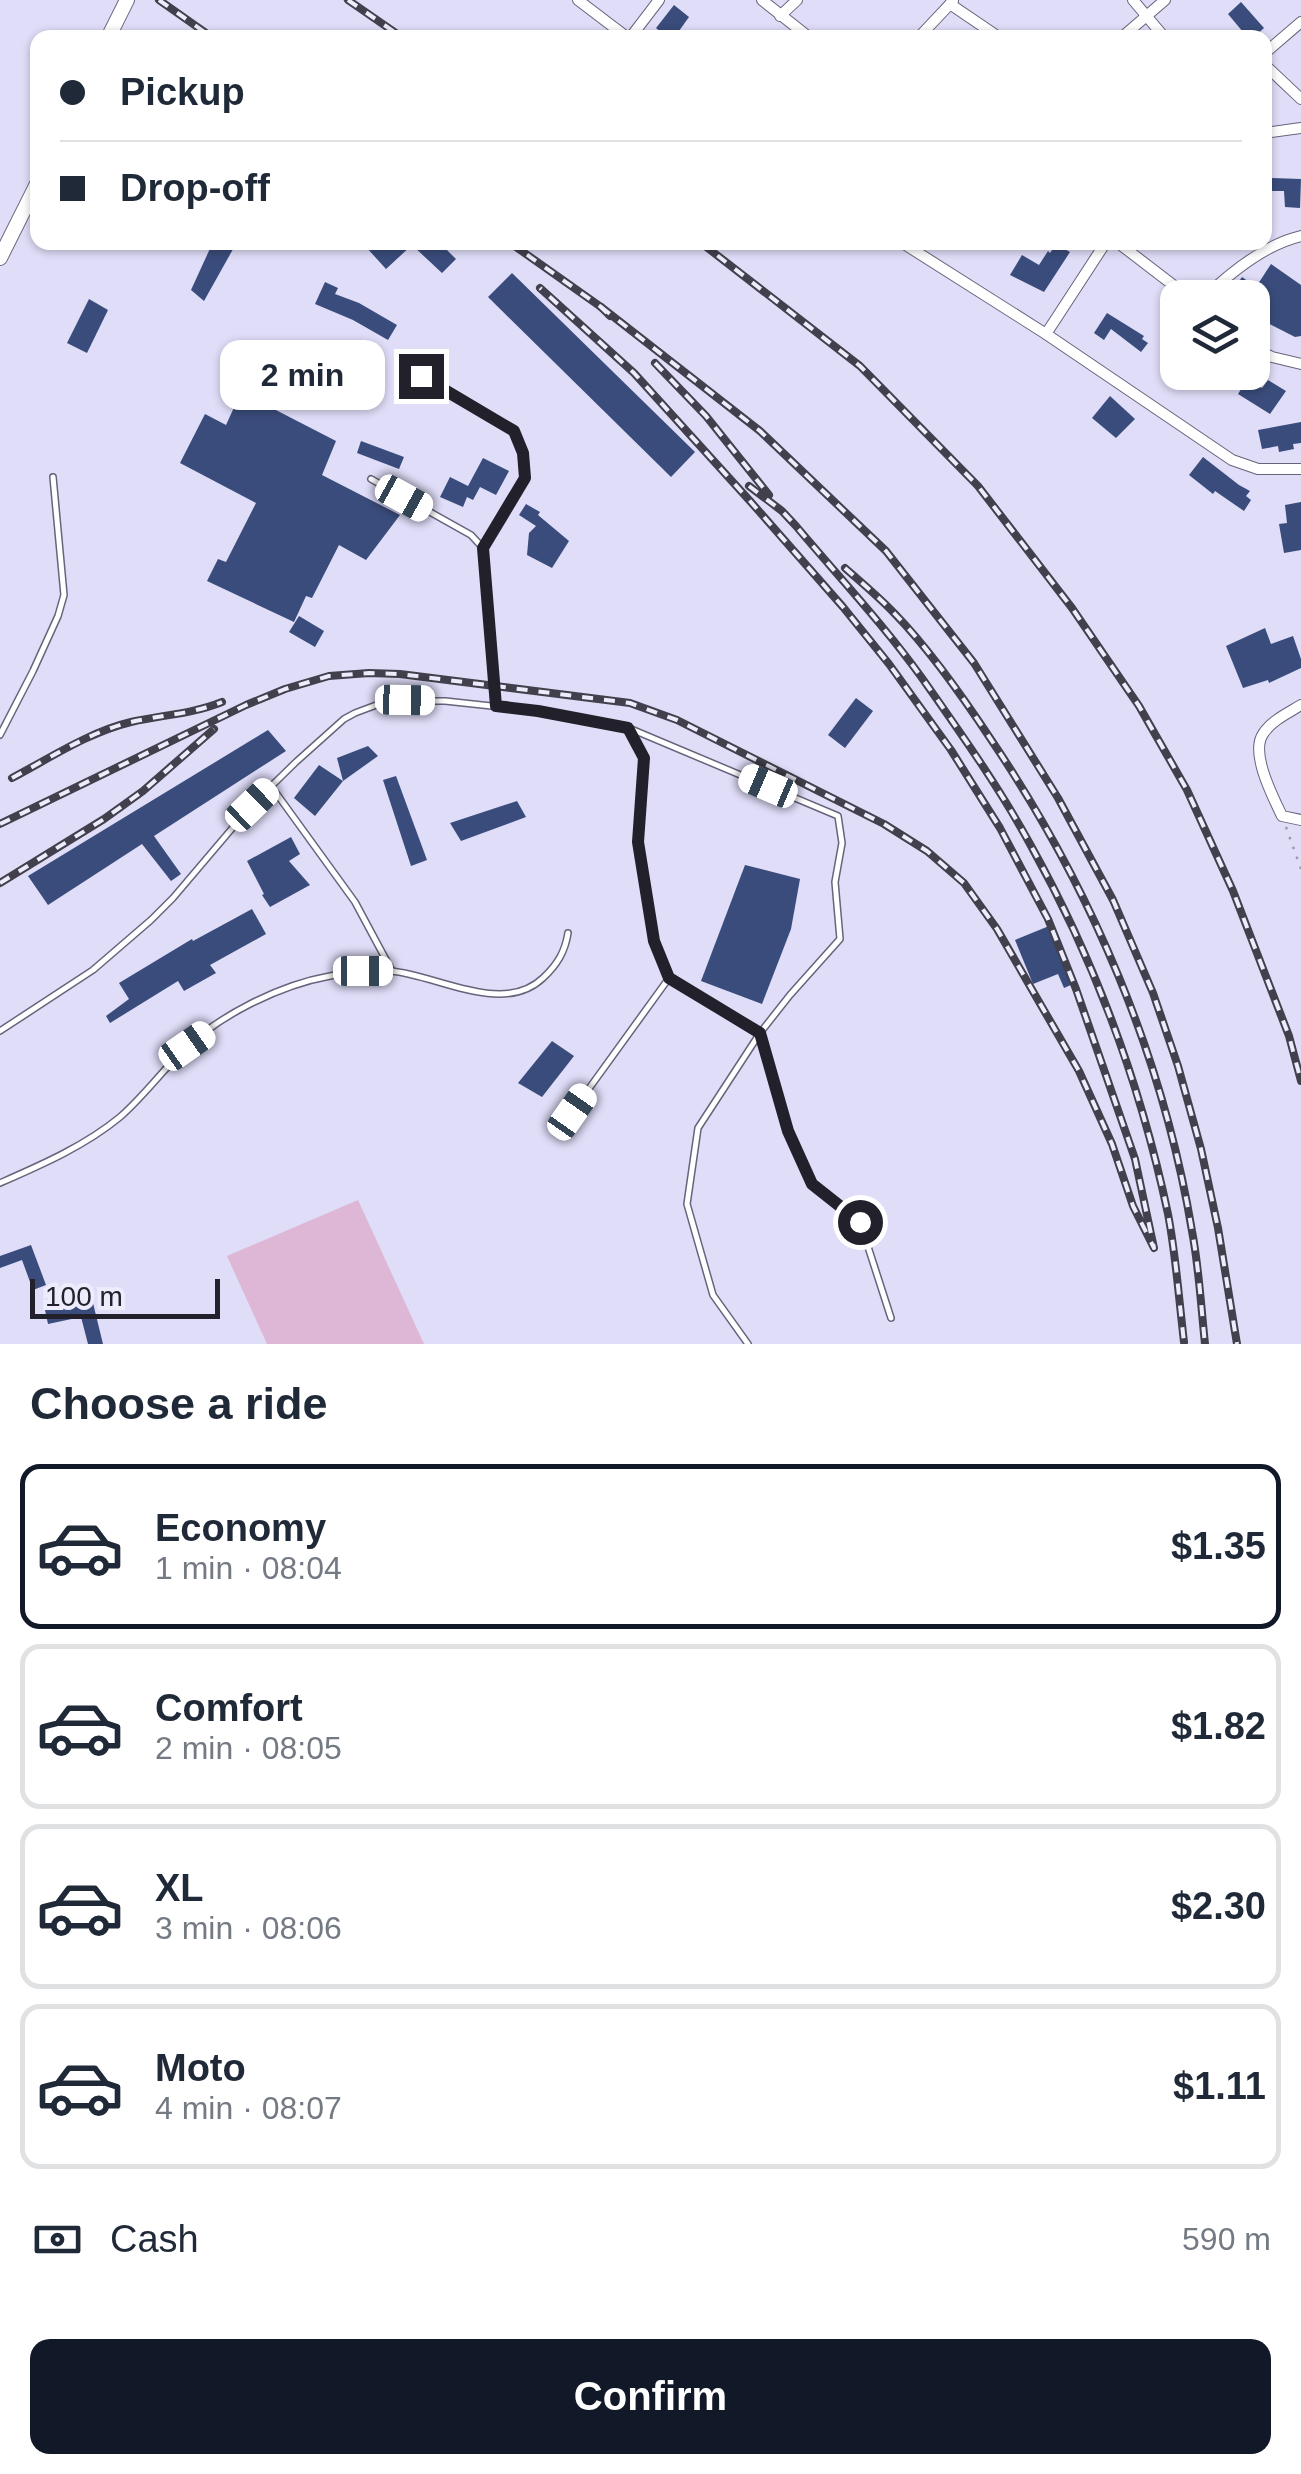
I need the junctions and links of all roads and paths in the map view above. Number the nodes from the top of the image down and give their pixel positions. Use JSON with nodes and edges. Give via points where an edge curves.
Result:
{"nodes":[{"id":1,"x":127,"y":0,"type":"edge"},
{"id":2,"x":578,"y":0,"type":"edge"},
{"id":3,"x":659,"y":0,"type":"edge"},
{"id":4,"x":762,"y":0,"type":"edge"},
{"id":5,"x":797,"y":0,"type":"edge"},
{"id":6,"x":1133,"y":0,"type":"edge"},
{"id":7,"x":1165,"y":0,"type":"edge"},
{"id":8,"x":952,"y":2,"type":"edge"},
{"id":9,"x":780,"y":16,"type":"junction"},
{"id":10,"x":1146,"y":16,"type":"junction"},
{"id":11,"x":1301,"y":22,"type":"edge"},
{"id":12,"x":112,"y":30,"type":"edge"},
{"id":13,"x":618,"y":30,"type":"edge"},
{"id":14,"x":635,"y":30,"type":"edge"},
{"id":15,"x":799,"y":30,"type":"edge"},
{"id":16,"x":926,"y":30,"type":"edge"},
{"id":17,"x":989,"y":30,"type":"edge"},
{"id":18,"x":1130,"y":30,"type":"edge"},
{"id":19,"x":1158,"y":30,"type":"edge"},
{"id":20,"x":1272,"y":47,"type":"edge"},
{"id":21,"x":1272,"y":72,"type":"edge"},
{"id":22,"x":1301,"y":99,"type":"edge"},
{"id":23,"x":1301,"y":128,"type":"edge"},
{"id":24,"x":1272,"y":132,"type":"edge"},
{"id":25,"x":30,"y":198,"type":"edge"},
{"id":26,"x":1301,"y":236,"type":"edge"},
{"id":27,"x":1272,"y":248,"type":"edge"},
{"id":28,"x":914,"y":250,"type":"edge"},
{"id":29,"x":1101,"y":250,"type":"edge"},
{"id":30,"x":1127,"y":250,"type":"edge"},
{"id":31,"x":1269,"y":250,"type":"edge"},
{"id":32,"x":0,"y":258,"type":"edge"},
{"id":33,"x":1167,"y":280,"type":"edge"},
{"id":34,"x":1227,"y":280,"type":"edge"},
{"id":35,"x":1046,"y":334,"type":"junction"},
{"id":36,"x":1270,"y":356,"type":"edge"},
{"id":37,"x":1301,"y":364,"type":"edge"},
{"id":38,"x":421,"y":376,"type":"dead end"},
{"id":39,"x":1301,"y":469,"type":"edge"},
{"id":40,"x":54,"y":476,"type":"dead end"},
{"id":41,"x":371,"y":479,"type":"dead end"},
{"id":42,"x":483,"y":548,"type":"junction"},
{"id":43,"x":496,"y":706,"type":"junction"},
{"id":44,"x":1301,"y":706,"type":"edge"},
{"id":45,"x":628,"y":728,"type":"junction"},
{"id":46,"x":0,"y":736,"type":"edge"},
{"id":47,"x":271,"y":786,"type":"junction"},
{"id":48,"x":1282,"y":816,"type":"junction"},
{"id":49,"x":1301,"y":820,"type":"edge"},
{"id":50,"x":1301,"y":869,"type":"edge"},
{"id":51,"x":568,"y":933,"type":"dead end"},
{"id":52,"x":392,"y":971,"type":"junction"},
{"id":53,"x":669,"y":978,"type":"junction"},
{"id":54,"x":0,"y":1030,"type":"edge"},
{"id":55,"x":760,"y":1033,"type":"junction"},
{"id":56,"x":572,"y":1112,"type":"dead end"},
{"id":57,"x":0,"y":1183,"type":"edge"},
{"id":58,"x":892,"y":1318,"type":"dead end"},
{"id":59,"x":748,"y":1344,"type":"edge"}],
"edges":[{"from":1,"to":12,"type":"street"},
{"from":2,"to":13,"type":"street"},
{"from":3,"to":14,"type":"street"},
{"from":4,"to":9,"type":"street"},
{"from":5,"to":9,"type":"street"},
{"from":6,"to":10,"type":"street"},
{"from":7,"to":10,"type":"street"},
{"from":8,"to":16,"type":"street"},
{"from":8,"to":17,"type":"street"},
{"from":9,"to":15,"type":"street"},
{"from":10,"to":18,"type":"street"},
{"from":10,"to":19,"type":"street"},
{"from":11,"to":20,"type":"street"},
{"from":21,"to":22,"type":"street"},
{"from":23,"to":24,"type":"street"},
{"from":25,"to":32,"type":"street"},
{"from":26,"to":27,"type":"street"},
{"from":28,"to":35,"type":"street"},
{"from":29,"to":35,"type":"street"},
{"from":30,"to":33,"type":"street"},
{"from":31,"to":34,"type":"street"},
{"from":35,"to":39,"type":"street","via":[[1232,460],[1258,469]]},
{"from":36,"to":37,"type":"street"},
{"from":38,"to":42,"type":"lane","via":[[514,431],[523,453],[525,478]]},
{"from":40,"to":46,"type":"lane","via":[[64,594]]},
{"from":41,"to":42,"type":"lane"},
{"from":42,"to":43,"type":"lane"},
{"from":43,"to":45,"type":"lane"},
{"from":43,"to":47,"type":"lane","via":[[405,700],[370,706],[344,719]]},
{"from":44,"to":48,"type":"street","via":[[1264,731],[1258,746]]},
{"from":45,"to":53,"type":"lane","via":[[644,758],[638,842],[654,941]]},
{"from":45,"to":55,"type":"lane","via":[[838,816],[840,938]]},
{"from":47,"to":52,"type":"lane","via":[[355,902]]},
{"from":47,"to":54,"type":"lane","via":[[151,920],[93,970]]},
{"from":48,"to":49,"type":"street"},
{"from":48,"to":50,"type":"path"},
{"from":51,"to":52,"type":"lane","via":[[554,969],[520,993],[486,993]]},
{"from":52,"to":57,"type":"lane","via":[[329,976],[242,1009],[187,1046],[118,1118]]},
{"from":53,"to":55,"type":"lane"},
{"from":53,"to":56,"type":"lane"},
{"from":55,"to":58,"type":"lane","via":[[788,1131],[812,1184],[860,1222]]},
{"from":55,"to":59,"type":"lane","via":[[698,1128],[687,1204],[714,1295]]}]}
